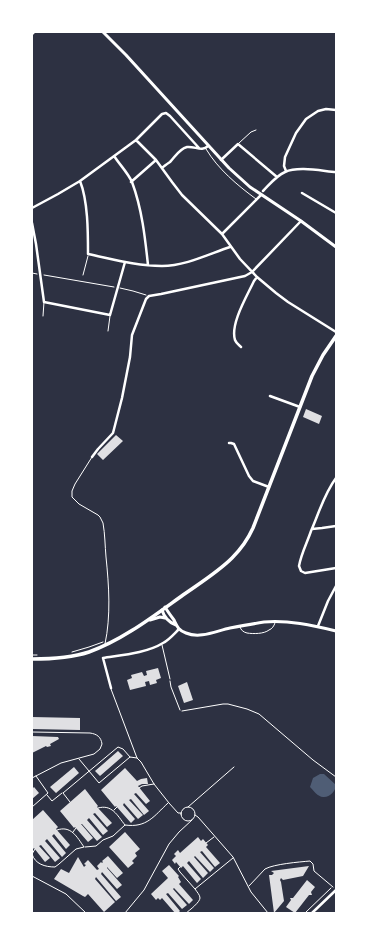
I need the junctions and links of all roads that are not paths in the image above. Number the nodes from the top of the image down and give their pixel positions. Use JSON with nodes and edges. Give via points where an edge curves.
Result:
{"nodes":[{"id":1,"x":34,"y":32,"type":"edge"},
{"id":2,"x":103,"y":32,"type":"edge"},
{"id":3,"x":32,"y":34,"type":"edge"},
{"id":4,"x":336,"y":110,"type":"edge"},
{"id":5,"x":256,"y":130,"type":"dead end"},
{"id":6,"x":136,"y":140,"type":"junction"},
{"id":7,"x":238,"y":144,"type":"junction"},
{"id":8,"x":207,"y":147,"type":"junction"},
{"id":9,"x":199,"y":148,"type":"junction"},
{"id":10,"x":114,"y":156,"type":"junction"},
{"id":11,"x":156,"y":160,"type":"junction"},
{"id":12,"x":221,"y":160,"type":"junction"},
{"id":13,"x":162,"y":168,"type":"junction"},
{"id":14,"x":286,"y":171,"type":"junction"},
{"id":15,"x":336,"y":172,"type":"edge"},
{"id":16,"x":277,"y":177,"type":"junction"},
{"id":17,"x":80,"y":181,"type":"junction"},
{"id":18,"x":131,"y":182,"type":"junction"},
{"id":19,"x":263,"y":191,"type":"dead end"},
{"id":20,"x":302,"y":193,"type":"dead end"},
{"id":21,"x":261,"y":195,"type":"junction"},
{"id":22,"x":256,"y":200,"type":"junction"},
{"id":23,"x":32,"y":208,"type":"edge"},
{"id":24,"x":336,"y":213,"type":"edge"},
{"id":25,"x":302,"y":221,"type":"junction"},
{"id":26,"x":32,"y":223,"type":"edge"},
{"id":27,"x":222,"y":234,"type":"junction"},
{"id":28,"x":230,"y":247,"type":"junction"},
{"id":29,"x":336,"y":247,"type":"edge"},
{"id":30,"x":88,"y":254,"type":"junction"},
{"id":31,"x":125,"y":262,"type":"junction"},
{"id":32,"x":148,"y":265,"type":"junction"},
{"id":33,"x":252,"y":272,"type":"junction"},
{"id":34,"x":83,"y":274,"type":"dead end"},
{"id":35,"x":257,"y":277,"type":"junction"},
{"id":36,"x":44,"y":302,"type":"junction"},
{"id":37,"x":110,"y":315,"type":"junction"},
{"id":38,"x":43,"y":316,"type":"dead end"},
{"id":39,"x":108,"y":331,"type":"dead end"},
{"id":40,"x":336,"y":332,"type":"edge"},
{"id":41,"x":336,"y":336,"type":"edge"},
{"id":42,"x":241,"y":348,"type":"dead end"},
{"id":43,"x":270,"y":396,"type":"dead end"},
{"id":44,"x":300,"y":407,"type":"junction"},
{"id":45,"x":229,"y":443,"type":"dead end"},
{"id":46,"x":92,"y":457,"type":"joint"},
{"id":47,"x":336,"y":478,"type":"edge"},
{"id":48,"x":269,"y":487,"type":"junction"},
{"id":49,"x":336,"y":526,"type":"edge"},
{"id":50,"x":312,"y":529,"type":"junction"},
{"id":51,"x":336,"y":568,"type":"edge"},
{"id":52,"x":336,"y":586,"type":"edge"},
{"id":53,"x":164,"y":608,"type":"junction"},
{"id":54,"x":165,"y":618,"type":"junction"},
{"id":55,"x":275,"y":622,"type":"junction"},
{"id":56,"x":143,"y":623,"type":"junction"},
{"id":57,"x":176,"y":625,"type":"junction"},
{"id":58,"x":240,"y":626,"type":"junction"},
{"id":59,"x":318,"y":626,"type":"junction"},
{"id":60,"x":179,"y":629,"type":"junction"},
{"id":61,"x":336,"y":631,"type":"edge"},
{"id":62,"x":162,"y":644,"type":"junction"},
{"id":63,"x":104,"y":646,"type":"junction"},
{"id":64,"x":32,"y":659,"type":"edge"},
{"id":65,"x":170,"y":679,"type":"road end"},
{"id":66,"x":111,"y":688,"type":"joint"},
{"id":67,"x":182,"y":711,"type":"road end"},
{"id":68,"x":32,"y":732,"type":"edge"},
{"id":69,"x":130,"y":757,"type":"junction"},
{"id":70,"x":78,"y":758,"type":"junction"},
{"id":71,"x":137,"y":758,"type":"junction"},
{"id":72,"x":234,"y":767,"type":"dead end"},
{"id":73,"x":89,"y":772,"type":"junction"},
{"id":74,"x":35,"y":776,"type":"junction"},
{"id":75,"x":336,"y":777,"type":"edge"},
{"id":76,"x":32,"y":778,"type":"edge"},
{"id":77,"x":154,"y":784,"type":"junction"},
{"id":78,"x":139,"y":788,"type":"dead end"},
{"id":79,"x":63,"y":793,"type":"junction"},
{"id":80,"x":47,"y":794,"type":"junction"},
{"id":81,"x":70,"y":802,"type":"dead end"},
{"id":82,"x":169,"y":802,"type":"junction"},
{"id":83,"x":32,"y":807,"type":"edge"},
{"id":84,"x":117,"y":807,"type":"dead end"},
{"id":85,"x":188,"y":807,"type":"junction"},
{"id":86,"x":98,"y":808,"type":"dead end"},
{"id":87,"x":113,"y":811,"type":"junction"},
{"id":88,"x":180,"y":813,"type":"junction"},
{"id":89,"x":195,"y":815,"type":"junction"},
{"id":90,"x":192,"y":820,"type":"junction"},
{"id":91,"x":125,"y":825,"type":"junction"},
{"id":92,"x":76,"y":828,"type":"dead end"},
{"id":93,"x":57,"y":830,"type":"dead end"},
{"id":94,"x":72,"y":832,"type":"junction"},
{"id":95,"x":215,"y":836,"type":"junction"},
{"id":96,"x":206,"y":843,"type":"dead end"},
{"id":97,"x":84,"y":847,"type":"junction"},
{"id":98,"x":35,"y":849,"type":"dead end"},
{"id":99,"x":233,"y":857,"type":"junction"},
{"id":100,"x":180,"y":867,"type":"dead end"},
{"id":101,"x":32,"y":876,"type":"edge"},
{"id":102,"x":333,"y":886,"type":"dead end"},
{"id":103,"x":248,"y":887,"type":"junction"},
{"id":104,"x":195,"y":889,"type":"junction"},
{"id":105,"x":336,"y":890,"type":"edge"},
{"id":106,"x":86,"y":913,"type":"edge"},
{"id":107,"x":125,"y":913,"type":"edge"},
{"id":108,"x":186,"y":913,"type":"edge"},
{"id":109,"x":268,"y":913,"type":"edge"},
{"id":110,"x":312,"y":913,"type":"edge"}],
"edges":[{"from":1,"to":3,"type":"street"},
{"from":2,"to":8,"type":"street","via":[[126,54]]},
{"from":4,"to":14,"type":"street","via":[[318,111],[306,119],[285,157]]},
{"from":5,"to":7,"type":"lane"},
{"from":6,"to":9,"type":"street","via":[[166,113]]},
{"from":6,"to":10,"type":"street"},
{"from":6,"to":11,"type":"street"},
{"from":7,"to":12,"type":"street"},
{"from":7,"to":16,"type":"street"},
{"from":8,"to":9,"type":"street"},
{"from":8,"to":12,"type":"street"},
{"from":8,"to":22,"type":"lane","via":[[212,159]]},
{"from":9,"to":13,"type":"street","via":[[182,149]]},
{"from":10,"to":17,"type":"street"},
{"from":10,"to":18,"type":"street"},
{"from":11,"to":13,"type":"street"},
{"from":11,"to":18,"type":"street"},
{"from":12,"to":21,"type":"street"},
{"from":13,"to":27,"type":"street","via":[[182,195]]},
{"from":14,"to":15,"type":"street","via":[[302,169]]},
{"from":14,"to":16,"type":"street"},
{"from":16,"to":19,"type":"street"},
{"from":17,"to":23,"type":"street"},
{"from":17,"to":30,"type":"street","via":[[86,210]]},
{"from":18,"to":32,"type":"street","via":[[140,209]]},
{"from":20,"to":24,"type":"street"},
{"from":21,"to":22,"type":"street"},
{"from":21,"to":25,"type":"street"},
{"from":22,"to":27,"type":"street"},
{"from":25,"to":29,"type":"street"},
{"from":25,"to":33,"type":"street"},
{"from":26,"to":36,"type":"street"},
{"from":27,"to":28,"type":"street"},
{"from":28,"to":32,"type":"street","via":[[182,263]]},
{"from":28,"to":33,"type":"street"},
{"from":30,"to":31,"type":"street"},
{"from":30,"to":34,"type":"lane"},
{"from":31,"to":32,"type":"street"},
{"from":31,"to":37,"type":"street"},
{"from":33,"to":35,"type":"street"},
{"from":33,"to":46,"type":"street","via":[[245,276],[147,297],[132,335],[130,357],[113,433]]},
{"from":35,"to":40,"type":"street","via":[[282,298]]},
{"from":35,"to":42,"type":"street","via":[[237,317],[236,340]]},
{"from":36,"to":37,"type":"street"},
{"from":36,"to":38,"type":"lane"},
{"from":37,"to":39,"type":"lane"},
{"from":41,"to":44,"type":"main road","via":[[316,367]]},
{"from":43,"to":44,"type":"street"},
{"from":44,"to":48,"type":"main road"},
{"from":45,"to":48,"type":"street","via":[[234,444],[253,481]]},
{"from":46,"to":63,"type":"lane","via":[[72,491],[72,497],[98,515],[103,523],[109,608]]},
{"from":47,"to":50,"type":"street","via":[[324,497]]},
{"from":48,"to":53,"type":"main road","via":[[253,528],[240,549],[221,567]]},
{"from":49,"to":50,"type":"street"},
{"from":50,"to":51,"type":"street","via":[[300,561],[301,571],[305,573]]},
{"from":52,"to":59,"type":"street"},
{"from":53,"to":54,"type":"street"},
{"from":53,"to":56,"type":"main road"},
{"from":53,"to":57,"type":"street"},
{"from":54,"to":56,"type":"street","via":[[155,618]]},
{"from":54,"to":57,"type":"street"},
{"from":55,"to":58,"type":"street"},
{"from":55,"to":58,"type":"lane","via":[[268,631],[257,633],[242,631]]},
{"from":55,"to":59,"type":"street"},
{"from":56,"to":63,"type":"main road"},
{"from":57,"to":60,"type":"street"},
{"from":58,"to":60,"type":"street","via":[[198,635]]},
{"from":59,"to":61,"type":"street"},
{"from":60,"to":62,"type":"street"},
{"from":62,"to":65,"type":"lane"},
{"from":62,"to":66,"type":"street","via":[[103,658]]},
{"from":63,"to":64,"type":"main road","via":[[64,658]]},
{"from":66,"to":71,"type":"lane"},
{"from":67,"to":75,"type":"lane","via":[[228,704],[256,712]]},
{"from":68,"to":70,"type":"lane","via":[[90,733],[98,736],[102,744],[98,751]]},
{"from":69,"to":71,"type":"lane"},
{"from":69,"to":73,"type":"lane","via":[[123,749],[118,748]]},
{"from":69,"to":73,"type":"lane","via":[[99,783]]},
{"from":70,"to":73,"type":"lane"},
{"from":70,"to":74,"type":"lane"},
{"from":71,"to":77,"type":"lane"},
{"from":72,"to":85,"type":"lane"},
{"from":73,"to":79,"type":"lane"},
{"from":74,"to":76,"type":"lane"},
{"from":74,"to":80,"type":"lane"},
{"from":77,"to":78,"type":"lane"},
{"from":77,"to":82,"type":"lane"},
{"from":79,"to":80,"type":"lane","via":[[52,801]]},
{"from":79,"to":81,"type":"lane"},
{"from":80,"to":83,"type":"lane"},
{"from":82,"to":88,"type":"lane"},
{"from":82,"to":91,"type":"lane","via":[[147,822],[133,826]]},
{"from":84,"to":87,"type":"lane"},
{"from":85,"to":88,"type":"lane"},
{"from":85,"to":89,"type":"lane","via":[[193,809]]},
{"from":86,"to":87,"type":"lane","via":[[110,808]]},
{"from":87,"to":91,"type":"lane"},
{"from":88,"to":90,"type":"lane","via":[[185,821]]},
{"from":89,"to":90,"type":"lane"},
{"from":89,"to":95,"type":"lane"},
{"from":90,"to":107,"type":"lane","via":[[169,844],[144,890]]},
{"from":91,"to":97,"type":"lane","via":[[96,846]]},
{"from":92,"to":94,"type":"lane"},
{"from":93,"to":94,"type":"lane","via":[[64,828]]},
{"from":94,"to":97,"type":"lane"},
{"from":95,"to":96,"type":"lane"},
{"from":95,"to":99,"type":"lane"},
{"from":97,"to":98,"type":"lane","via":[[76,849],[55,867],[43,865],[35,860],[32,854]]},
{"from":99,"to":103,"type":"lane"},
{"from":99,"to":104,"type":"lane"},
{"from":100,"to":104,"type":"lane","via":[[180,872]]},
{"from":101,"to":106,"type":"lane","via":[[66,894]]},
{"from":102,"to":103,"type":"lane","via":[[314,871],[312,862],[306,862],[265,869]]},
{"from":103,"to":109,"type":"lane"},
{"from":104,"to":108,"type":"lane","via":[[200,901]]},
{"from":105,"to":110,"type":"street"}]}
